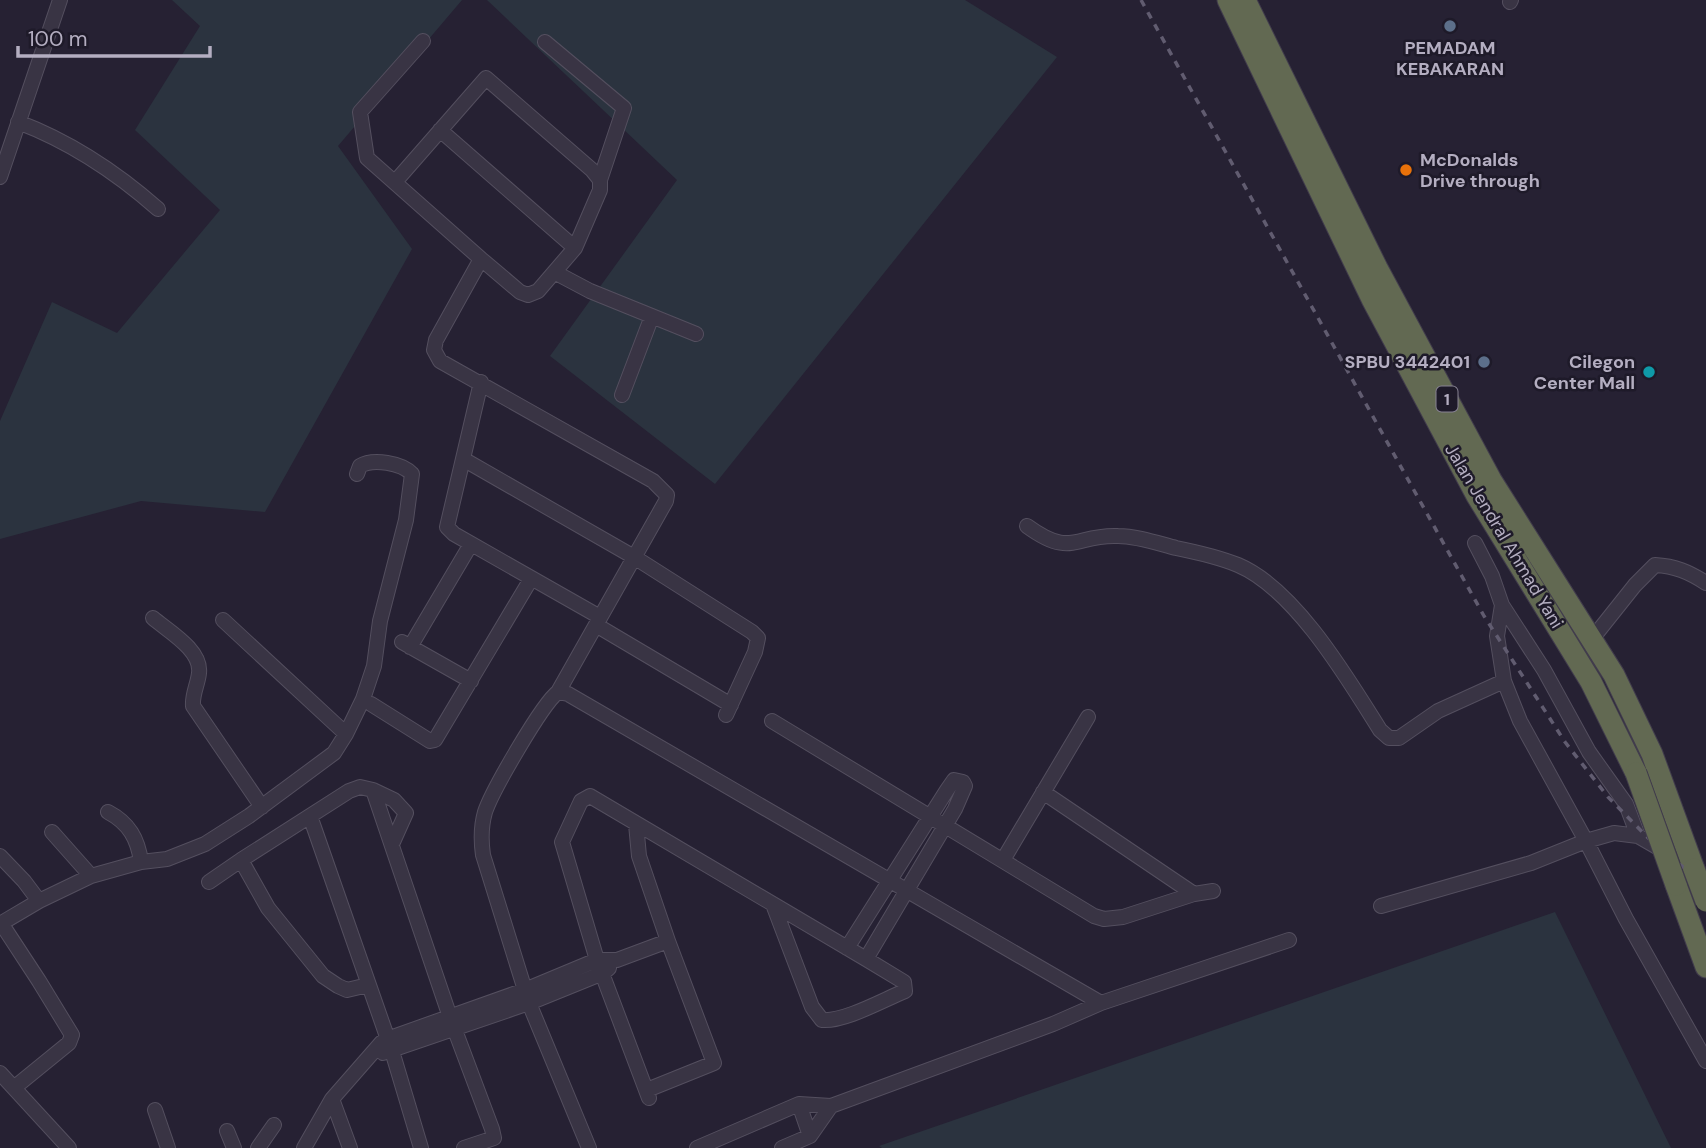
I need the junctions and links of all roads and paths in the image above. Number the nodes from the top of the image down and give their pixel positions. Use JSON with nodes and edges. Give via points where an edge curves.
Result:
{"nodes":[{"id":1,"x":60,"y":0,"type":"edge"},
{"id":2,"x":1228,"y":0,"type":"edge"},
{"id":3,"x":1245,"y":0,"type":"edge"},
{"id":4,"x":423,"y":41,"type":"dead end"},
{"id":5,"x":545,"y":42,"type":"dead end"},
{"id":6,"x":18,"y":122,"type":"junction"},
{"id":7,"x":440,"y":130,"type":"junction"},
{"id":8,"x":0,"y":177,"type":"edge"},
{"id":9,"x":600,"y":180,"type":"junction"},
{"id":10,"x":395,"y":182,"type":"junction"},
{"id":11,"x":158,"y":209,"type":"dead end"},
{"id":12,"x":575,"y":248,"type":"junction"},
{"id":13,"x":481,"y":259,"type":"junction"},
{"id":14,"x":556,"y":273,"type":"junction"},
{"id":15,"x":652,"y":316,"type":"junction"},
{"id":16,"x":696,"y":334,"type":"dead end"},
{"id":17,"x":481,"y":382,"type":"junction"},
{"id":18,"x":622,"y":395,"type":"dead end"},
{"id":19,"x":463,"y":459,"type":"junction"},
{"id":20,"x":357,"y":474,"type":"dead end"},
{"id":21,"x":1027,"y":526,"type":"dead end"},
{"id":22,"x":1475,"y":542,"type":"dead end"},
{"id":23,"x":471,"y":544,"type":"junction"},
{"id":24,"x":634,"y":557,"type":"junction"},
{"id":25,"x":531,"y":579,"type":"junction"},
{"id":26,"x":1706,"y":583,"type":"edge"},
{"id":27,"x":1502,"y":605,"type":"junction"},
{"id":28,"x":153,"y":618,"type":"dead end"},
{"id":29,"x":222,"y":620,"type":"dead end"},
{"id":30,"x":598,"y":621,"type":"junction"},
{"id":31,"x":1592,"y":639,"type":"junction"},
{"id":32,"x":471,"y":681,"type":"junction"},
{"id":33,"x":1504,"y":681,"type":"junction"},
{"id":34,"x":558,"y":692,"type":"junction"},
{"id":35,"x":371,"y":704,"type":"dead end"},
{"id":36,"x":1088,"y":717,"type":"dead end"},
{"id":37,"x":772,"y":721,"type":"dead end"},
{"id":38,"x":346,"y":734,"type":"junction"},
{"id":39,"x":373,"y":790,"type":"junction"},
{"id":40,"x":1043,"y":792,"type":"junction"},
{"id":41,"x":262,"y":807,"type":"junction"},
{"id":42,"x":108,"y":812,"type":"dead end"},
{"id":43,"x":930,"y":815,"type":"junction"},
{"id":44,"x":310,"y":816,"type":"junction"},
{"id":45,"x":636,"y":824,"type":"junction"},
{"id":46,"x":946,"y":824,"type":"junction"},
{"id":47,"x":52,"y":832,"type":"dead end"},
{"id":48,"x":1638,"y":836,"type":"junction"},
{"id":49,"x":1586,"y":841,"type":"junction"},
{"id":50,"x":393,"y":842,"type":"junction"},
{"id":51,"x":0,"y":856,"type":"edge"},
{"id":52,"x":241,"y":860,"type":"junction"},
{"id":53,"x":1003,"y":860,"type":"junction"},
{"id":54,"x":141,"y":862,"type":"junction"},
{"id":55,"x":1706,"y":875,"type":"edge"},
{"id":56,"x":91,"y":876,"type":"junction"},
{"id":57,"x":890,"y":880,"type":"junction"},
{"id":58,"x":209,"y":882,"type":"dead end"},
{"id":59,"x":1213,"y":891,"type":"dead end"},
{"id":60,"x":908,"y":892,"type":"junction"},
{"id":61,"x":1194,"y":894,"type":"junction"},
{"id":62,"x":39,"y":901,"type":"junction"},
{"id":63,"x":1706,"y":901,"type":"edge"},
{"id":64,"x":1381,"y":906,"type":"dead end"},
{"id":65,"x":774,"y":907,"type":"junction"},
{"id":66,"x":0,"y":924,"type":"edge"},
{"id":67,"x":1289,"y":940,"type":"dead end"},
{"id":68,"x":668,"y":941,"type":"junction"},
{"id":69,"x":847,"y":948,"type":"junction"},
{"id":70,"x":866,"y":959,"type":"junction"},
{"id":71,"x":600,"y":967,"type":"junction"},
{"id":72,"x":1706,"y":967,"type":"edge"},
{"id":73,"x":368,"y":985,"type":"junction"},
{"id":74,"x":527,"y":997,"type":"junction"},
{"id":75,"x":1101,"y":1003,"type":"junction"},
{"id":76,"x":452,"y":1023,"type":"junction"},
{"id":77,"x":390,"y":1045,"type":"junction"},
{"id":78,"x":1706,"y":1061,"type":"edge"},
{"id":79,"x":0,"y":1073,"type":"edge"},
{"id":80,"x":15,"y":1087,"type":"junction"},
{"id":81,"x":332,"y":1099,"type":"junction"},
{"id":82,"x":799,"y":1104,"type":"junction"},
{"id":83,"x":831,"y":1107,"type":"junction"},
{"id":84,"x":155,"y":1110,"type":"dead end"},
{"id":85,"x":275,"y":1125,"type":"dead end"},
{"id":86,"x":227,"y":1131,"type":"dead end"},
{"id":87,"x":810,"y":1136,"type":"junction"},
{"id":88,"x":496,"y":1142,"type":"edge"},
{"id":89,"x":69,"y":1148,"type":"edge"},
{"id":90,"x":169,"y":1148,"type":"edge"},
{"id":91,"x":234,"y":1148,"type":"edge"},
{"id":92,"x":258,"y":1148,"type":"edge"},
{"id":93,"x":304,"y":1148,"type":"edge"},
{"id":94,"x":350,"y":1148,"type":"edge"},
{"id":95,"x":421,"y":1148,"type":"edge"},
{"id":96,"x":464,"y":1148,"type":"edge"},
{"id":97,"x":589,"y":1148,"type":"edge"},
{"id":98,"x":697,"y":1148,"type":"edge"},
{"id":99,"x":782,"y":1148,"type":"edge"}],
"edges":[{"from":1,"to":6,"type":"street"},
{"from":2,"to":72,"type":"highway","name":"Jalan Jendral Ahmad Yani","number":"1","bridge":true,"via":[[1405,360],[1477,496],[1591,682],[1636,773]]},
{"from":3,"to":31,"type":"highway","name":"Jalan Jendral Ahmad Yani","number":"1","via":[[1453,411]]},
{"from":4,"to":10,"type":"street","via":[[360,112],[367,158]]},
{"from":5,"to":9,"type":"street","via":[[624,108]]},
{"from":6,"to":8,"type":"street"},
{"from":6,"to":11,"type":"street","via":[[90,157]]},
{"from":7,"to":9,"type":"street","via":[[486,78]]},
{"from":7,"to":10,"type":"street"},
{"from":7,"to":12,"type":"street"},
{"from":9,"to":12,"type":"street"},
{"from":10,"to":13,"type":"street"},
{"from":12,"to":14,"type":"street"},
{"from":13,"to":14,"type":"street","via":[[528,295]]},
{"from":13,"to":17,"type":"street","via":[[434,350],[440,361]]},
{"from":14,"to":15,"type":"street"},
{"from":15,"to":16,"type":"street"},
{"from":15,"to":18,"type":"street"},
{"from":17,"to":19,"type":"street"},
{"from":17,"to":24,"type":"street","via":[[663,488],[666,501]]},
{"from":19,"to":23,"type":"street","via":[[447,527]]},
{"from":19,"to":24,"type":"street"},
{"from":20,"to":38,"type":"street","via":[[360,466],[370,462],[407,468],[412,474],[374,666]]},
{"from":21,"to":33,"type":"street","via":[[1063,544],[1118,536],[1240,566],[1282,597],[1323,641],[1389,738],[1399,738],[1438,711]]},
{"from":22,"to":27,"type":"street"},
{"from":23,"to":25,"type":"street"},
{"from":23,"to":32,"type":"street","via":[[406,644]]},
{"from":24,"to":30,"type":"street"},
{"from":24,"to":30,"type":"street","via":[[758,638],[728,710]]},
{"from":25,"to":30,"type":"street"},
{"from":25,"to":32,"type":"street"},
{"from":26,"to":31,"type":"street","via":[[1689,572],[1655,565]]},
{"from":27,"to":33,"type":"street","via":[[1497,636]]},
{"from":27,"to":48,"type":"street","via":[[1589,752],[1626,804]]},
{"from":28,"to":41,"type":"street","via":[[195,654],[200,671],[193,706]]},
{"from":29,"to":38,"type":"street"},
{"from":30,"to":34,"type":"street"},
{"from":31,"to":63,"type":"highway","name":"Jalan Jendral Ahmad Yani","number":"1","bridge":true,"via":[[1636,717]]},
{"from":32,"to":35,"type":"street","via":[[435,740]]},
{"from":33,"to":49,"type":"street","via":[[1520,721]]},
{"from":34,"to":57,"type":"street"},
{"from":34,"to":74,"type":"street","via":[[546,704],[498,786],[485,813],[481,837]]},
{"from":36,"to":40,"type":"street"},
{"from":37,"to":43,"type":"street"},
{"from":38,"to":41,"type":"street","via":[[334,753]]},
{"from":39,"to":44,"type":"street","via":[[360,787],[349,791]]},
{"from":39,"to":50,"type":"street"},
{"from":39,"to":50,"type":"street","via":[[394,800],[406,813]]},
{"from":40,"to":53,"type":"street"},
{"from":40,"to":61,"type":"street"},
{"from":41,"to":54,"type":"street","via":[[205,844],[167,859]]},
{"from":42,"to":54,"type":"street","via":[[133,834]]},
{"from":43,"to":46,"type":"street"},
{"from":43,"to":46,"type":"street","via":[[954,780],[963,782]]},
{"from":43,"to":57,"type":"street"},
{"from":44,"to":52,"type":"street"},
{"from":44,"to":73,"type":"street"},
{"from":45,"to":65,"type":"street"},
{"from":45,"to":68,"type":"street","via":[[639,856]]},
{"from":45,"to":71,"type":"street","via":[[587,796],[562,842]]},
{"from":46,"to":53,"type":"street"},
{"from":46,"to":60,"type":"street"},
{"from":47,"to":56,"type":"street"},
{"from":48,"to":49,"type":"street","via":[[1614,833]]},
{"from":48,"to":55,"type":"street"},
{"from":49,"to":64,"type":"street","via":[[1531,863]]},
{"from":49,"to":78,"type":"street"},
{"from":50,"to":76,"type":"street"},
{"from":51,"to":62,"type":"street"},
{"from":52,"to":58,"type":"street"},
{"from":52,"to":73,"type":"street","via":[[268,908],[323,976],[347,990]]},
{"from":53,"to":61,"type":"street","via":[[1104,919]]},
{"from":54,"to":56,"type":"street"},
{"from":56,"to":62,"type":"street"},
{"from":57,"to":60,"type":"street"},
{"from":57,"to":69,"type":"street"},
{"from":59,"to":61,"type":"street"},
{"from":60,"to":70,"type":"street"},
{"from":60,"to":75,"type":"street"},
{"from":62,"to":66,"type":"street"},
{"from":65,"to":69,"type":"street"},
{"from":65,"to":70,"type":"street","via":[[812,1007],[822,1020],[905,991],[904,982]]},
{"from":66,"to":80,"type":"street","via":[[72,1035],[69,1043]]},
{"from":67,"to":75,"type":"street"},
{"from":68,"to":71,"type":"street"},
{"from":68,"to":71,"type":"street","via":[[714,1063],[648,1094]]},
{"from":69,"to":70,"type":"street"},
{"from":71,"to":74,"type":"street"},
{"from":73,"to":77,"type":"street"},
{"from":74,"to":76,"type":"street"},
{"from":74,"to":97,"type":"street"},
{"from":75,"to":83,"type":"street"},
{"from":76,"to":77,"type":"street"},
{"from":76,"to":88,"type":"street"},
{"from":77,"to":81,"type":"street","via":[[375,1052]]},
{"from":77,"to":95,"type":"street"},
{"from":79,"to":80,"type":"street"},
{"from":80,"to":89,"type":"street"},
{"from":81,"to":93,"type":"street"},
{"from":81,"to":94,"type":"street"},
{"from":82,"to":83,"type":"street"},
{"from":82,"to":87,"type":"street"},
{"from":82,"to":98,"type":"street"},
{"from":83,"to":87,"type":"street"},
{"from":84,"to":90,"type":"street"},
{"from":85,"to":92,"type":"street"},
{"from":86,"to":91,"type":"street"},
{"from":87,"to":99,"type":"street"},
{"from":88,"to":96,"type":"street"}]}
